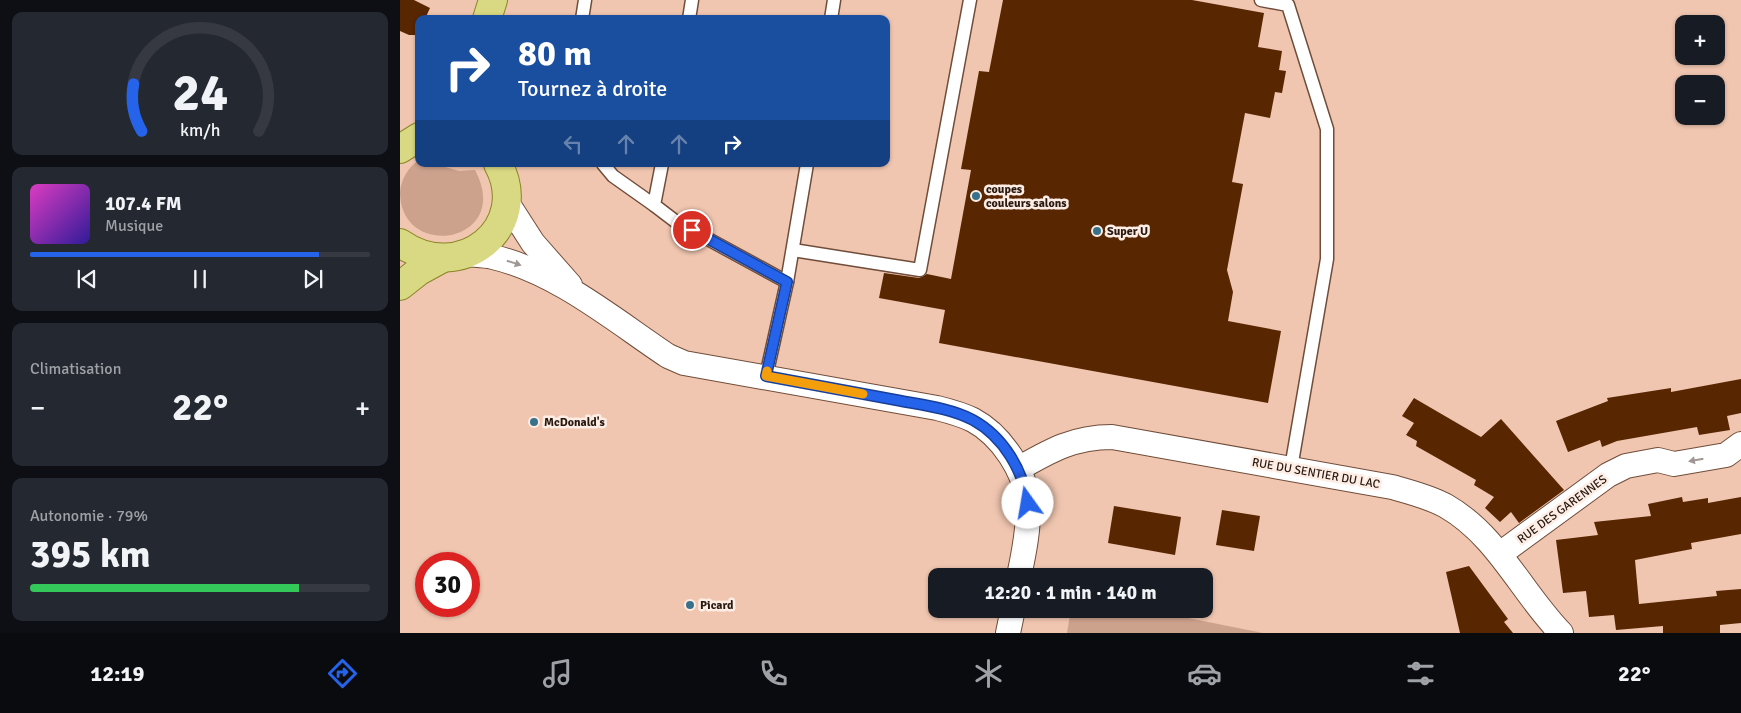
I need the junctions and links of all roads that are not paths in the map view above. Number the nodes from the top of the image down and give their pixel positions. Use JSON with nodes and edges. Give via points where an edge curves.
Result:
{"nodes":[{"id":1,"x":493,"y":0,"type":"edge"},
{"id":2,"x":585,"y":0,"type":"edge"},
{"id":3,"x":692,"y":0,"type":"edge"},
{"id":4,"x":834,"y":0,"type":"edge"},
{"id":5,"x":970,"y":0,"type":"edge"},
{"id":6,"x":1261,"y":0,"type":"edge"},
{"id":7,"x":488,"y":15,"type":"edge"},
{"id":8,"x":583,"y":15,"type":"edge"},
{"id":9,"x":690,"y":15,"type":"edge"},
{"id":10,"x":832,"y":15,"type":"edge"},
{"id":11,"x":415,"y":140,"type":"edge"},
{"id":12,"x":400,"y":149,"type":"edge"},
{"id":13,"x":499,"y":167,"type":"edge"},
{"id":14,"x":606,"y":167,"type":"edge"},
{"id":15,"x":661,"y":167,"type":"edge"},
{"id":16,"x":807,"y":167,"type":"edge"},
{"id":17,"x":506,"y":201,"type":"junction"},
{"id":18,"x":654,"y":205,"type":"junction"},
{"id":19,"x":400,"y":243,"type":"edge"},
{"id":20,"x":793,"y":250,"type":"junction"},
{"id":21,"x":454,"y":257,"type":"junction"},
{"id":22,"x":787,"y":282,"type":"junction"},
{"id":23,"x":400,"y":286,"type":"edge"},
{"id":24,"x":577,"y":294,"type":"junction"},
{"id":25,"x":766,"y":376,"type":"junction"},
{"id":26,"x":1741,"y":444,"type":"edge"},
{"id":27,"x":1291,"y":468,"type":"junction"},
{"id":28,"x":1018,"y":469,"type":"junction"},
{"id":29,"x":1500,"y":554,"type":"junction"},
{"id":30,"x":1020,"y":568,"type":"edge"},
{"id":31,"x":1011,"y":618,"type":"edge"},
{"id":32,"x":1008,"y":633,"type":"edge"},
{"id":33,"x":1561,"y":633,"type":"edge"}],
"edges":[{"from":1,"to":7,"type":"main road"},
{"from":2,"to":8,"type":"lane"},
{"from":3,"to":9,"type":"lane"},
{"from":4,"to":10,"type":"lane"},
{"from":5,"to":20,"type":"lane","via":[[920,270]]},
{"from":6,"to":27,"type":"lane","via":[[1288,5],[1327,129],[1327,259]]},
{"from":11,"to":12,"type":"main road"},
{"from":13,"to":17,"type":"main road","via":[[506,186]]},
{"from":14,"to":18,"type":"lane"},
{"from":15,"to":18,"type":"lane"},
{"from":16,"to":20,"type":"lane"},
{"from":17,"to":21,"type":"main road","via":[[494,233],[482,246]]},
{"from":17,"to":24,"type":"street","via":[[533,243]]},
{"from":18,"to":22,"type":"lane","via":[[675,221]]},
{"from":19,"to":21,"type":"main road","via":[[426,257]]},
{"from":20,"to":22,"type":"lane"},
{"from":21,"to":23,"type":"main road","via":[[419,271]]},
{"from":21,"to":24,"type":"street","one_way":true,"via":[[492,256],[520,265]]},
{"from":22,"to":25,"type":"lane"},
{"from":24,"to":25,"type":"street","via":[[668,356],[684,363]]},
{"from":25,"to":28,"type":"street","via":[[956,413],[975,421],[991,434]]},
{"from":26,"to":29,"type":"street","name":"RUE DES GARENNES","one_way":true,"via":[[1726,455],[1674,464],[1658,460],[1626,466],[1608,475]]},
{"from":27,"to":28,"type":"street","name":"RUE DU SENTIER DU LAC","via":[[1112,437],[1091,437],[1047,452]]},
{"from":27,"to":29,"type":"street","name":"RUE DU SENTIER DU LAC","via":[[1392,487],[1426,497],[1464,518]]},
{"from":28,"to":30,"type":"street","via":[[1028,503]]},
{"from":29,"to":33,"type":"street","name":"RUE DU SENTIER DU LAC"},
{"from":31,"to":32,"type":"street"}]}
